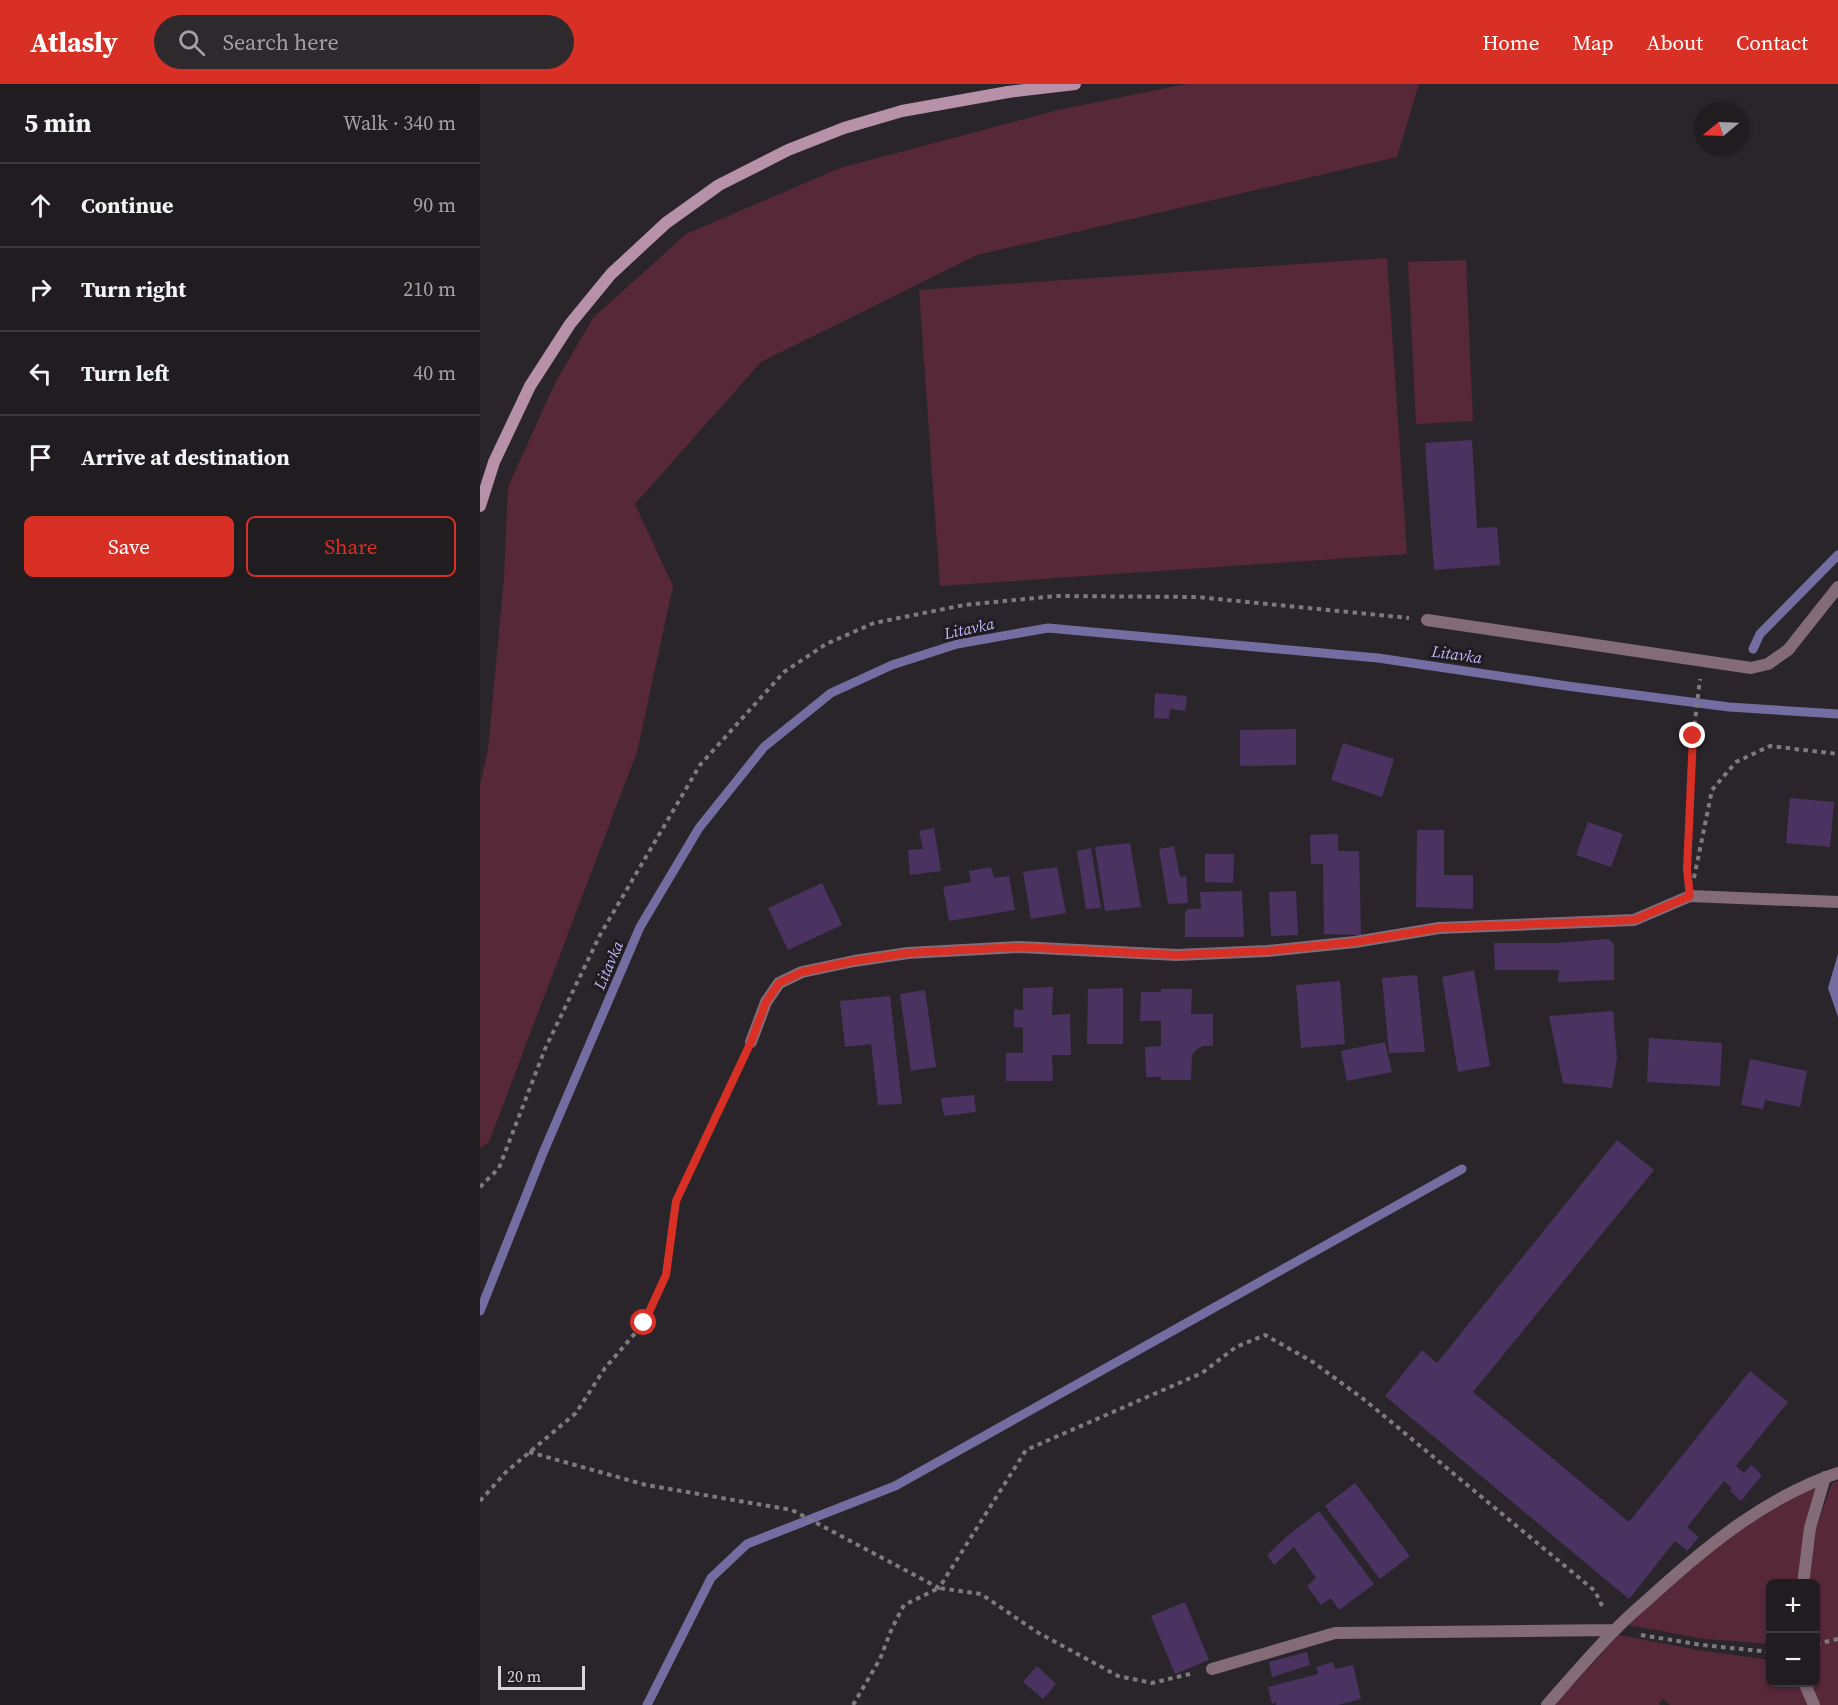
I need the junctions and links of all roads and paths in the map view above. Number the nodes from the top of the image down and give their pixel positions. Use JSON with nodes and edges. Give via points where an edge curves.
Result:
{"nodes":[{"id":1,"x":1075,"y":84,"type":"edge"},
{"id":2,"x":480,"y":506,"type":"edge"},
{"id":3,"x":1838,"y":587,"type":"edge"},
{"id":4,"x":1426,"y":620,"type":"joint"},
{"id":5,"x":1700,"y":676,"type":"dead end"},
{"id":6,"x":1838,"y":754,"type":"edge"},
{"id":7,"x":1690,"y":896,"type":"junction"},
{"id":8,"x":1838,"y":902,"type":"edge"},
{"id":9,"x":751,"y":1042,"type":"joint"},
{"id":10,"x":480,"y":1187,"type":"edge"},
{"id":11,"x":529,"y":1452,"type":"junction"},
{"id":12,"x":1838,"y":1473,"type":"edge"},
{"id":13,"x":1825,"y":1477,"type":"junction"},
{"id":14,"x":480,"y":1501,"type":"edge"},
{"id":15,"x":1804,"y":1579,"type":"edge"},
{"id":16,"x":939,"y":1588,"type":"junction"},
{"id":17,"x":1614,"y":1630,"type":"junction"},
{"id":18,"x":1838,"y":1639,"type":"edge"},
{"id":19,"x":1820,"y":1643,"type":"edge"},
{"id":20,"x":1766,"y":1652,"type":"edge"},
{"id":21,"x":1212,"y":1669,"type":"joint"},
{"id":22,"x":1806,"y":1687,"type":"edge"},
{"id":23,"x":854,"y":1705,"type":"edge"},
{"id":24,"x":1547,"y":1705,"type":"edge"},
{"id":25,"x":1814,"y":1705,"type":"edge"}],
"edges":[{"from":1,"to":2,"type":"main road","via":[[902,111],[844,128],[788,150],[719,186],[666,223],[612,274],[570,324],[530,386],[495,462]]},
{"from":3,"to":4,"type":"street","via":[[1788,650],[1768,664],[1751,668]]},
{"from":4,"to":10,"type":"path","via":[[1197,597],[1056,596],[964,605],[874,622],[826,644],[784,672],[700,765],[600,935],[545,1049],[499,1168]]},
{"from":5,"to":7,"type":"path","via":[[1693,736],[1687,870]]},
{"from":6,"to":7,"type":"path","via":[[1770,746],[1736,762],[1712,790]]},
{"from":7,"to":8,"type":"street"},
{"from":7,"to":9,"type":"street","via":[[1634,920],[1439,928],[1267,951],[1177,955],[1020,947],[908,953],[854,961],[802,972],[779,983],[766,1002]]},
{"from":9,"to":11,"type":"path","via":[[676,1201],[666,1275],[644,1323],[605,1368],[576,1413]]},
{"from":11,"to":14,"type":"path"},
{"from":11,"to":16,"type":"path","via":[[646,1485],[792,1510]]},
{"from":12,"to":13,"type":"street"},
{"from":13,"to":15,"type":"street","via":[[1810,1528]]},
{"from":13,"to":17,"type":"street","via":[[1740,1523],[1688,1563]]},
{"from":16,"to":17,"type":"path","via":[[1026,1450],[1202,1373],[1236,1347],[1265,1335],[1313,1362],[1366,1401],[1576,1576],[1594,1592]]},
{"from":16,"to":21,"type":"path","via":[[981,1594],[1037,1632],[1118,1676],[1152,1683]]},
{"from":16,"to":23,"type":"path","via":[[904,1605]]},
{"from":17,"to":20,"type":"path"},
{"from":17,"to":21,"type":"street","via":[[1335,1633]]},
{"from":17,"to":24,"type":"street"},
{"from":18,"to":19,"type":"path"},
{"from":22,"to":25,"type":"street"}]}
